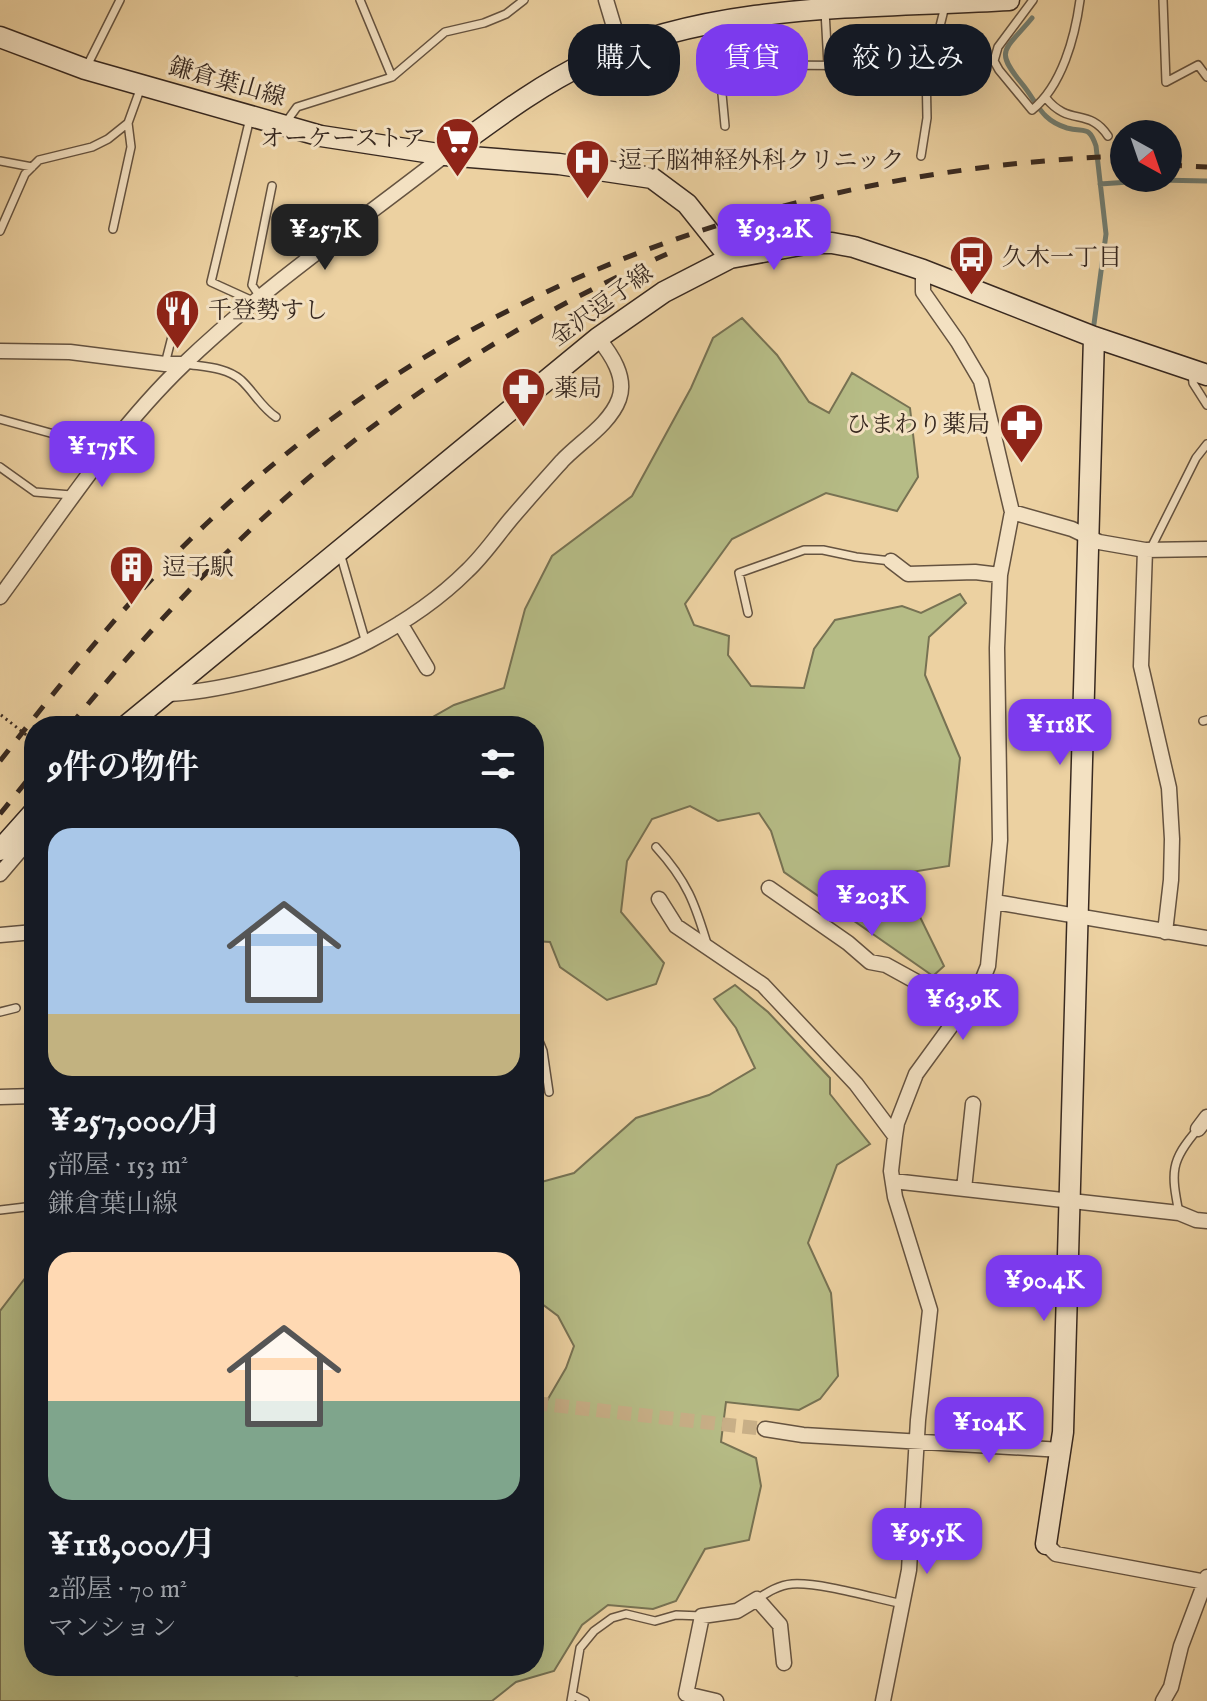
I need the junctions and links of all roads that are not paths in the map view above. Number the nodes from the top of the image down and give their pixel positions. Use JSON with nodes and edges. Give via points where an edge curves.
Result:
{"nodes":[{"id":1,"x":120,"y":0,"type":"edge"},
{"id":2,"x":360,"y":0,"type":"edge"},
{"id":3,"x":523,"y":0,"type":"edge"},
{"id":4,"x":606,"y":0,"type":"edge"},
{"id":5,"x":1009,"y":0,"type":"edge"},
{"id":6,"x":1033,"y":0,"type":"edge"},
{"id":7,"x":1080,"y":0,"type":"edge"},
{"id":8,"x":1163,"y":0,"type":"edge"},
{"id":9,"x":957,"y":2,"type":"edge"},
{"id":10,"x":903,"y":3,"type":"edge"},
{"id":11,"x":825,"y":11,"type":"junction"},
{"id":12,"x":729,"y":21,"type":"junction"},
{"id":13,"x":613,"y":24,"type":"edge"},
{"id":14,"x":729,"y":24,"type":"edge"},
{"id":15,"x":826,"y":24,"type":"edge"},
{"id":16,"x":947,"y":24,"type":"edge"},
{"id":17,"x":680,"y":32,"type":"edge"},
{"id":18,"x":0,"y":37,"type":"edge"},
{"id":19,"x":994,"y":61,"type":"joint"},
{"id":20,"x":85,"y":69,"type":"junction"},
{"id":21,"x":568,"y":72,"type":"edge"},
{"id":22,"x":392,"y":77,"type":"junction"},
{"id":23,"x":1207,"y":77,"type":"edge"},
{"id":24,"x":142,"y":85,"type":"junction"},
{"id":25,"x":722,"y":96,"type":"edge"},
{"id":26,"x":927,"y":96,"type":"edge"},
{"id":27,"x":1044,"y":100,"type":"junction"},
{"id":28,"x":250,"y":118,"type":"junction"},
{"id":29,"x":128,"y":123,"type":"junction"},
{"id":30,"x":725,"y":126,"type":"dead end"},
{"id":31,"x":283,"y":127,"type":"junction"},
{"id":32,"x":1108,"y":136,"type":"dead end"},
{"id":33,"x":445,"y":155,"type":"junction"},
{"id":34,"x":921,"y":156,"type":"dead end"},
{"id":35,"x":0,"y":161,"type":"edge"},
{"id":36,"x":32,"y":167,"type":"junction"},
{"id":37,"x":272,"y":186,"type":"dead end"},
{"id":38,"x":113,"y":229,"type":"dead end"},
{"id":39,"x":0,"y":231,"type":"edge"},
{"id":40,"x":730,"y":258,"type":"junction"},
{"id":41,"x":923,"y":270,"type":"junction"},
{"id":42,"x":258,"y":300,"type":"junction"},
{"id":43,"x":179,"y":309,"type":"dead end"},
{"id":44,"x":1094,"y":337,"type":"junction"},
{"id":45,"x":598,"y":338,"type":"junction"},
{"id":46,"x":0,"y":351,"type":"edge"},
{"id":47,"x":165,"y":364,"type":"junction"},
{"id":48,"x":184,"y":364,"type":"junction"},
{"id":49,"x":1200,"y":373,"type":"edge"},
{"id":50,"x":1207,"y":405,"type":"edge"},
{"id":51,"x":276,"y":417,"type":"dead end"},
{"id":52,"x":0,"y":419,"type":"edge"},
{"id":53,"x":1207,"y":444,"type":"edge"},
{"id":54,"x":108,"y":449,"type":"junction"},
{"id":55,"x":0,"y":467,"type":"edge"},
{"id":56,"x":74,"y":495,"type":"junction"},
{"id":57,"x":1012,"y":512,"type":"junction"},
{"id":58,"x":1087,"y":537,"type":"junction"},
{"id":59,"x":339,"y":549,"type":"junction"},
{"id":60,"x":1207,"y":549,"type":"edge"},
{"id":61,"x":1148,"y":550,"type":"junction"},
{"id":62,"x":891,"y":561,"type":"joint"},
{"id":63,"x":1000,"y":575,"type":"junction"},
{"id":64,"x":0,"y":597,"type":"edge"},
{"id":65,"x":748,"y":613,"type":"dead end"},
{"id":66,"x":400,"y":623,"type":"junction"},
{"id":67,"x":366,"y":643,"type":"junction"},
{"id":68,"x":427,"y":668,"type":"dead end"},
{"id":69,"x":164,"y":694,"type":"junction"},
{"id":70,"x":138,"y":716,"type":"edge"},
{"id":71,"x":24,"y":829,"type":"edge"},
{"id":72,"x":24,"y":835,"type":"edge"},
{"id":73,"x":656,"y":847,"type":"dead end"},
{"id":74,"x":0,"y":850,"type":"edge"},
{"id":75,"x":0,"y":874,"type":"edge"},
{"id":76,"x":769,"y":888,"type":"dead end"},
{"id":77,"x":659,"y":899,"type":"dead end"},
{"id":78,"x":995,"y":902,"type":"junction"},
{"id":79,"x":1079,"y":918,"type":"junction"},
{"id":80,"x":1165,"y":932,"type":"junction"},
{"id":81,"x":24,"y":933,"type":"edge"},
{"id":82,"x":0,"y":935,"type":"edge"},
{"id":83,"x":1207,"y":938,"type":"edge"},
{"id":84,"x":709,"y":949,"type":"junction"},
{"id":85,"x":967,"y":1004,"type":"junction"},
{"id":86,"x":16,"y":1008,"type":"dead end"},
{"id":87,"x":0,"y":1012,"type":"edge"},
{"id":88,"x":544,"y":1058,"type":"edge"},
{"id":89,"x":549,"y":1092,"type":"dead end"},
{"id":90,"x":24,"y":1096,"type":"edge"},
{"id":91,"x":0,"y":1097,"type":"edge"},
{"id":92,"x":973,"y":1104,"type":"dead end"},
{"id":93,"x":1203,"y":1123,"type":"edge"},
{"id":94,"x":895,"y":1136,"type":"junction"},
{"id":95,"x":893,"y":1181,"type":"junction"},
{"id":96,"x":964,"y":1189,"type":"junction"},
{"id":97,"x":1070,"y":1200,"type":"junction"},
{"id":98,"x":24,"y":1207,"type":"edge"},
{"id":99,"x":0,"y":1210,"type":"edge"},
{"id":100,"x":1179,"y":1213,"type":"junction"},
{"id":101,"x":1207,"y":1221,"type":"edge"},
{"id":102,"x":765,"y":1429,"type":"tunnel mouth"},
{"id":103,"x":918,"y":1443,"type":"junction"},
{"id":104,"x":1062,"y":1450,"type":"junction"},
{"id":105,"x":1046,"y":1544,"type":"joint"},
{"id":106,"x":1206,"y":1580,"type":"edge"},
{"id":107,"x":757,"y":1599,"type":"junction"},
{"id":108,"x":903,"y":1604,"type":"junction"},
{"id":109,"x":702,"y":1616,"type":"junction"},
{"id":110,"x":784,"y":1663,"type":"dead end"},
{"id":111,"x":572,"y":1698,"type":"edge"},
{"id":112,"x":585,"y":1701,"type":"edge"},
{"id":113,"x":716,"y":1701,"type":"edge"},
{"id":114,"x":883,"y":1701,"type":"edge"},
{"id":115,"x":1163,"y":1701,"type":"edge"}],
"edges":[{"from":1,"to":20,"type":"lane"},
{"from":2,"to":22,"type":"lane"},
{"from":3,"to":22,"type":"lane","via":[[506,14],[445,32]]},
{"from":4,"to":13,"type":"street"},
{"from":5,"to":9,"type":"main road"},
{"from":6,"to":19,"type":"lane","via":[[998,47]]},
{"from":7,"to":27,"type":"lane","via":[[1069,47]]},
{"from":8,"to":23,"type":"lane","via":[[1166,82],[1198,65]]},
{"from":9,"to":10,"type":"main road"},
{"from":9,"to":16,"type":"lane"},
{"from":10,"to":11,"type":"main road"},
{"from":11,"to":12,"type":"main road"},
{"from":11,"to":15,"type":"lane"},
{"from":12,"to":14,"type":"lane"},
{"from":12,"to":17,"type":"main road"},
{"from":18,"to":20,"type":"main road","name":"鎌倉葉山線"},
{"from":19,"to":27,"type":"lane","via":[[1032,110]]},
{"from":20,"to":24,"type":"main road","name":"鎌倉葉山線"},
{"from":21,"to":33,"type":"main road"},
{"from":22,"to":31,"type":"lane","via":[[297,107]]},
{"from":24,"to":28,"type":"main road","name":"鎌倉葉山線"},
{"from":24,"to":29,"type":"lane"},
{"from":25,"to":30,"type":"lane"},
{"from":26,"to":34,"type":"lane"},
{"from":27,"to":32,"type":"lane","via":[[1064,115],[1093,120]]},
{"from":28,"to":31,"type":"main road","name":"鎌倉葉山線"},
{"from":28,"to":42,"type":"lane","via":[[211,282]]},
{"from":29,"to":36,"type":"lane","via":[[92,147],[39,160]]},
{"from":29,"to":38,"type":"lane","via":[[131,147]]},
{"from":31,"to":33,"type":"main road","name":"鎌倉葉山線"},
{"from":33,"to":40,"type":"main road","name":"鎌倉葉山線","via":[[652,178],[687,204]]},
{"from":33,"to":42,"type":"street"},
{"from":35,"to":36,"type":"lane"},
{"from":36,"to":39,"type":"lane"},
{"from":37,"to":42,"type":"lane","via":[[252,285]]},
{"from":40,"to":41,"type":"main road","name":"金沢逗子線","via":[[832,243]]},
{"from":40,"to":45,"type":"main road","name":"金沢逗子線","via":[[664,292]]},
{"from":41,"to":44,"type":"main road","name":"金沢逗子線"},
{"from":41,"to":57,"type":"street","via":[[923,292],[981,381]]},
{"from":42,"to":48,"type":"street"},
{"from":43,"to":47,"type":"lane"},
{"from":44,"to":49,"type":"main road","name":"金沢逗子線"},
{"from":44,"to":58,"type":"main road"},
{"from":45,"to":59,"type":"main road","name":"金沢逗子線"},
{"from":45,"to":66,"type":"street","via":[[621,382],[620,398],[609,416],[565,458],[467,571]]},
{"from":46,"to":47,"type":"street","via":[[70,352]]},
{"from":47,"to":48,"type":"street"},
{"from":48,"to":51,"type":"lane","via":[[231,374]]},
{"from":48,"to":54,"type":"street"},
{"from":49,"to":50,"type":"lane","via":[[1193,383]]},
{"from":52,"to":54,"type":"lane"},
{"from":53,"to":61,"type":"lane"},
{"from":54,"to":56,"type":"street"},
{"from":55,"to":56,"type":"lane","via":[[35,492]]},
{"from":56,"to":64,"type":"street"},
{"from":57,"to":58,"type":"street"},
{"from":57,"to":63,"type":"street"},
{"from":58,"to":61,"type":"street"},
{"from":58,"to":79,"type":"main road"},
{"from":59,"to":67,"type":"lane"},
{"from":59,"to":69,"type":"main road","name":"金沢逗子線"},
{"from":60,"to":61,"type":"street"},
{"from":61,"to":80,"type":"street","via":[[1141,666],[1169,788],[1172,839]]},
{"from":62,"to":63,"type":"street","via":[[908,574]]},
{"from":62,"to":65,"type":"lane","via":[[823,550],[773,559],[739,573]]},
{"from":63,"to":78,"type":"street","via":[[1000,840]]},
{"from":66,"to":67,"type":"street"},
{"from":66,"to":68,"type":"street"},
{"from":67,"to":69,"type":"street","via":[[276,674],[188,694]]},
{"from":69,"to":70,"type":"main road","name":"金沢逗子線"},
{"from":71,"to":74,"type":"main road"},
{"from":72,"to":75,"type":"street"},
{"from":73,"to":84,"type":"lane","via":[[694,899]]},
{"from":76,"to":85,"type":"street","via":[[870,962]]},
{"from":77,"to":84,"type":"street","via":[[676,926]]},
{"from":78,"to":79,"type":"street"},
{"from":78,"to":85,"type":"street","via":[[988,966]]},
{"from":79,"to":80,"type":"street"},
{"from":79,"to":97,"type":"main road"},
{"from":80,"to":83,"type":"street"},
{"from":81,"to":82,"type":"street"},
{"from":84,"to":94,"type":"street","via":[[763,985],[856,1084]]},
{"from":85,"to":94,"type":"street","via":[[916,1074]]},
{"from":86,"to":87,"type":"lane"},
{"from":88,"to":89,"type":"lane"},
{"from":90,"to":91,"type":"street"},
{"from":92,"to":96,"type":"street"},
{"from":93,"to":100,"type":"lane","via":[[1177,1160],[1172,1179]]},
{"from":94,"to":95,"type":"street"},
{"from":95,"to":96,"type":"street"},
{"from":95,"to":103,"type":"street","via":[[930,1310]]},
{"from":96,"to":97,"type":"street"},
{"from":97,"to":100,"type":"street"},
{"from":97,"to":104,"type":"main road"},
{"from":98,"to":99,"type":"lane"},
{"from":100,"to":101,"type":"street"},
{"from":102,"to":103,"type":"street"},
{"from":103,"to":104,"type":"street"},
{"from":103,"to":108,"type":"street"},
{"from":104,"to":105,"type":"main road"},
{"from":105,"to":106,"type":"street","via":[[1056,1554]]},
{"from":106,"to":115,"type":"street"},
{"from":107,"to":108,"type":"lane","via":[[790,1584]]},
{"from":107,"to":109,"type":"street","via":[[737,1611]]},
{"from":107,"to":110,"type":"street","via":[[780,1625]]},
{"from":108,"to":114,"type":"street"},
{"from":109,"to":111,"type":"lane","via":[[612,1618],[580,1648]]},
{"from":109,"to":113,"type":"street","via":[[686,1694]]},
{"from":111,"to":112,"type":"lane"}]}
